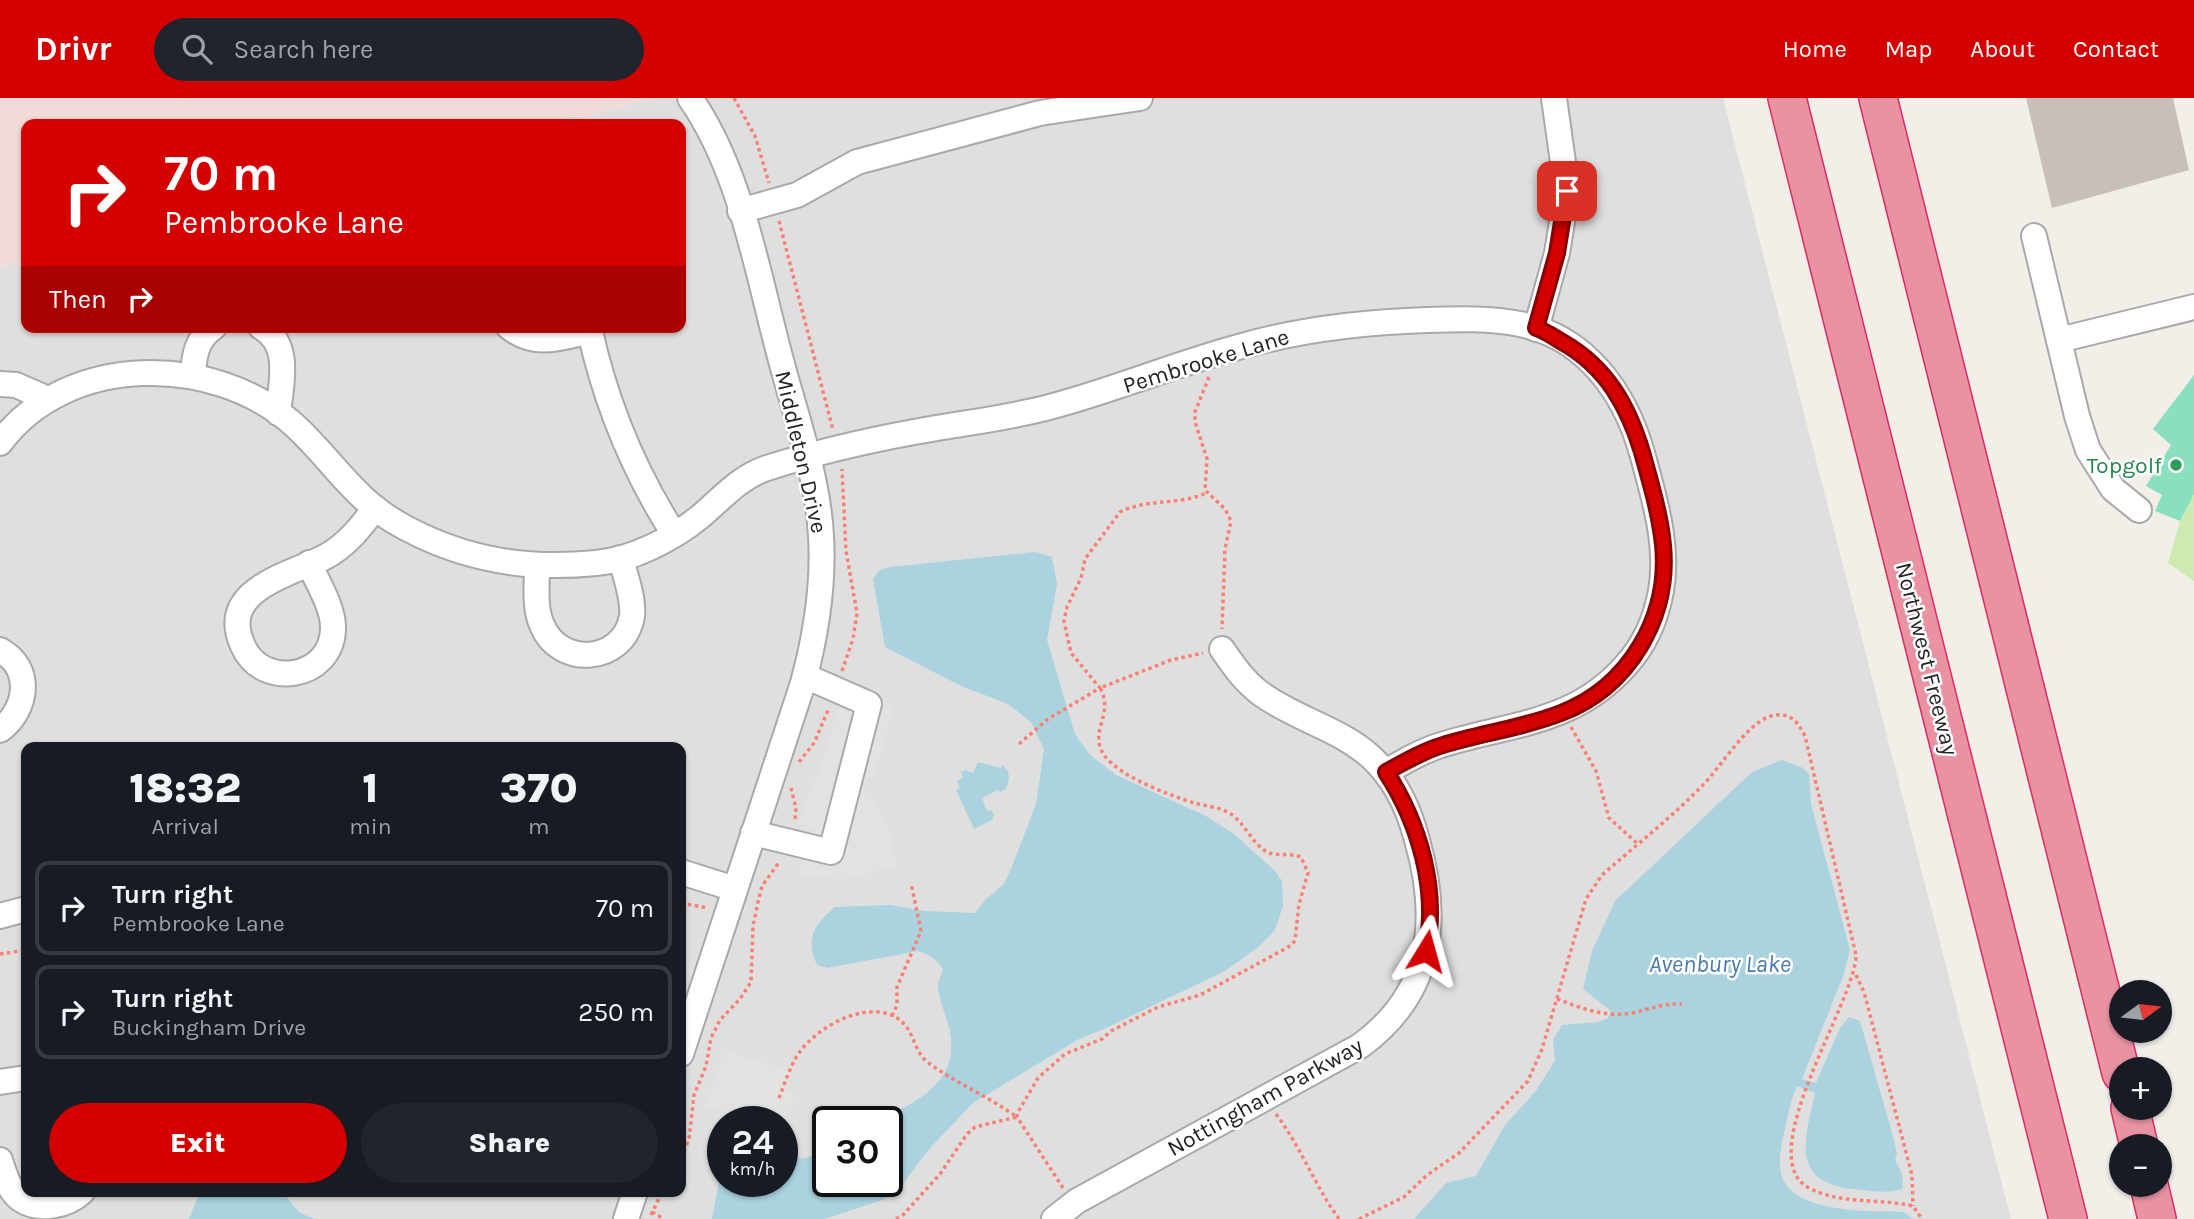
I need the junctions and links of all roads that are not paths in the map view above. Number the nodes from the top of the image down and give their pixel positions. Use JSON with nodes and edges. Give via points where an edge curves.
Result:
{"nodes":[{"id":1,"x":690,"y":98,"type":"edge"},
{"id":2,"x":1140,"y":98,"type":"edge"},
{"id":3,"x":1554,"y":98,"type":"edge"},
{"id":4,"x":1787,"y":98,"type":"edge"},
{"id":5,"x":1878,"y":98,"type":"edge"},
{"id":6,"x":740,"y":211,"type":"junction"},
{"id":7,"x":2034,"y":236,"type":"dead end"},
{"id":8,"x":2194,"y":307,"type":"edge"},
{"id":9,"x":1536,"y":328,"type":"junction"},
{"id":10,"x":206,"y":333,"type":"edge"},
{"id":11,"x":268,"y":333,"type":"edge"},
{"id":12,"x":518,"y":333,"type":"edge"},
{"id":13,"x":573,"y":333,"type":"edge"},
{"id":14,"x":591,"y":333,"type":"edge"},
{"id":15,"x":2059,"y":340,"type":"junction"},
{"id":16,"x":192,"y":376,"type":"junction"},
{"id":17,"x":0,"y":384,"type":"edge"},
{"id":18,"x":48,"y":399,"type":"junction"},
{"id":19,"x":278,"y":412,"type":"junction"},
{"id":20,"x":0,"y":443,"type":"edge"},
{"id":21,"x":807,"y":458,"type":"junction"},
{"id":22,"x":375,"y":508,"type":"junction"},
{"id":23,"x":2139,"y":510,"type":"dead end"},
{"id":24,"x":674,"y":534,"type":"junction"},
{"id":25,"x":621,"y":558,"type":"junction"},
{"id":26,"x":309,"y":563,"type":"junction"},
{"id":27,"x":537,"y":566,"type":"junction"},
{"id":28,"x":1222,"y":649,"type":"road end"},
{"id":29,"x":0,"y":650,"type":"edge"},
{"id":30,"x":805,"y":676,"type":"junction"},
{"id":31,"x":0,"y":730,"type":"edge"},
{"id":32,"x":1386,"y":772,"type":"junction"},
{"id":33,"x":753,"y":833,"type":"junction"},
{"id":34,"x":686,"y":874,"type":"edge"},
{"id":35,"x":735,"y":889,"type":"junction"},
{"id":36,"x":21,"y":910,"type":"edge"},
{"id":37,"x":0,"y":916,"type":"edge"},
{"id":38,"x":686,"y":1039,"type":"edge"},
{"id":39,"x":2117,"y":1057,"type":"edge"},
{"id":40,"x":21,"y":1079,"type":"edge"},
{"id":41,"x":0,"y":1082,"type":"edge"},
{"id":42,"x":0,"y":1160,"type":"edge"},
{"id":43,"x":75,"y":1197,"type":"edge"},
{"id":44,"x":633,"y":1197,"type":"edge"},
{"id":45,"x":2152,"y":1197,"type":"edge"},
{"id":46,"x":626,"y":1219,"type":"edge"},
{"id":47,"x":1054,"y":1219,"type":"edge"},
{"id":48,"x":2068,"y":1219,"type":"edge"},
{"id":49,"x":2157,"y":1219,"type":"edge"}],
"edges":[{"from":1,"to":6,"type":"street","name":"Middleton Drive","via":[[719,150]]},
{"from":2,"to":6,"type":"street","via":[[1040,113],[857,162],[797,195]]},
{"from":3,"to":9,"type":"street","via":[[1567,191],[1557,253]]},
{"from":4,"to":48,"type":"highway","name":"Northwest Freeway"},
{"from":5,"to":39,"type":"highway"},
{"from":6,"to":21,"type":"street","name":"Middleton Drive"},
{"from":7,"to":15,"type":"street"},
{"from":8,"to":15,"type":"street"},
{"from":9,"to":21,"type":"street","name":"Pembrooke Lane","via":[[1489,321],[1395,321],[1303,332],[1213,355],[1051,407],[907,433]]},
{"from":9,"to":32,"type":"street","name":"Pembrooke Lane","via":[[1579,352],[1603,373],[1623,401],[1646,467],[1663,542],[1659,601],[1644,642],[1609,684],[1565,711],[1443,745]]},
{"from":10,"to":16,"type":"street","via":[[195,351]]},
{"from":11,"to":19,"type":"street","via":[[279,345],[282,358]]},
{"from":12,"to":13,"type":"street","via":[[538,341]]},
{"from":14,"to":24,"type":"street","via":[[615,421]]},
{"from":15,"to":23,"type":"street","via":[[2088,450],[2113,489]]},
{"from":16,"to":18,"type":"street","via":[[122,375]]},
{"from":16,"to":19,"type":"street","via":[[247,392]]},
{"from":17,"to":18,"type":"street"},
{"from":18,"to":20,"type":"street"},
{"from":19,"to":22,"type":"street"},
{"from":21,"to":24,"type":"street","name":"Pembrooke Lane","via":[[754,473]]},
{"from":21,"to":30,"type":"street","name":"Middleton Drive","via":[[817,503],[822,563],[817,624]]},
{"from":22,"to":26,"type":"street","via":[[351,538]]},
{"from":22,"to":27,"type":"street","via":[[405,528],[476,557]]},
{"from":24,"to":25,"type":"street","name":"Pembrooke Lane"},
{"from":25,"to":27,"type":"street"},
{"from":25,"to":27,"type":"street","via":[[630,597],[630,625],[615,646],[588,656],[562,649],[542,627]]},
{"from":26,"to":26,"type":"street","via":[[261,586],[243,607],[238,631],[249,659],[280,675],[305,671],[326,653],[332,640],[333,621]]},
{"from":28,"to":32,"type":"street","name":"Nottingham Parkway","via":[[1260,693],[1357,745]]},
{"from":29,"to":31,"type":"street","via":[[17,663],[24,688],[20,706]]},
{"from":30,"to":33,"type":"street","name":"Middleton Drive"},
{"from":30,"to":33,"type":"street","via":[[869,704],[831,852]]},
{"from":32,"to":47,"type":"street","name":"Nottingham Parkway","via":[[1406,808],[1426,871],[1431,914],[1419,969],[1402,1002],[1374,1035],[1074,1203]]},
{"from":33,"to":35,"type":"street","name":"Middleton Drive"},
{"from":34,"to":35,"type":"street"},
{"from":35,"to":38,"type":"street","name":"Middleton Drive"},
{"from":36,"to":37,"type":"street"},
{"from":40,"to":41,"type":"street"},
{"from":42,"to":43,"type":"street","via":[[20,1199],[63,1205]]},
{"from":44,"to":46,"type":"street"},
{"from":45,"to":49,"type":"highway"}]}
